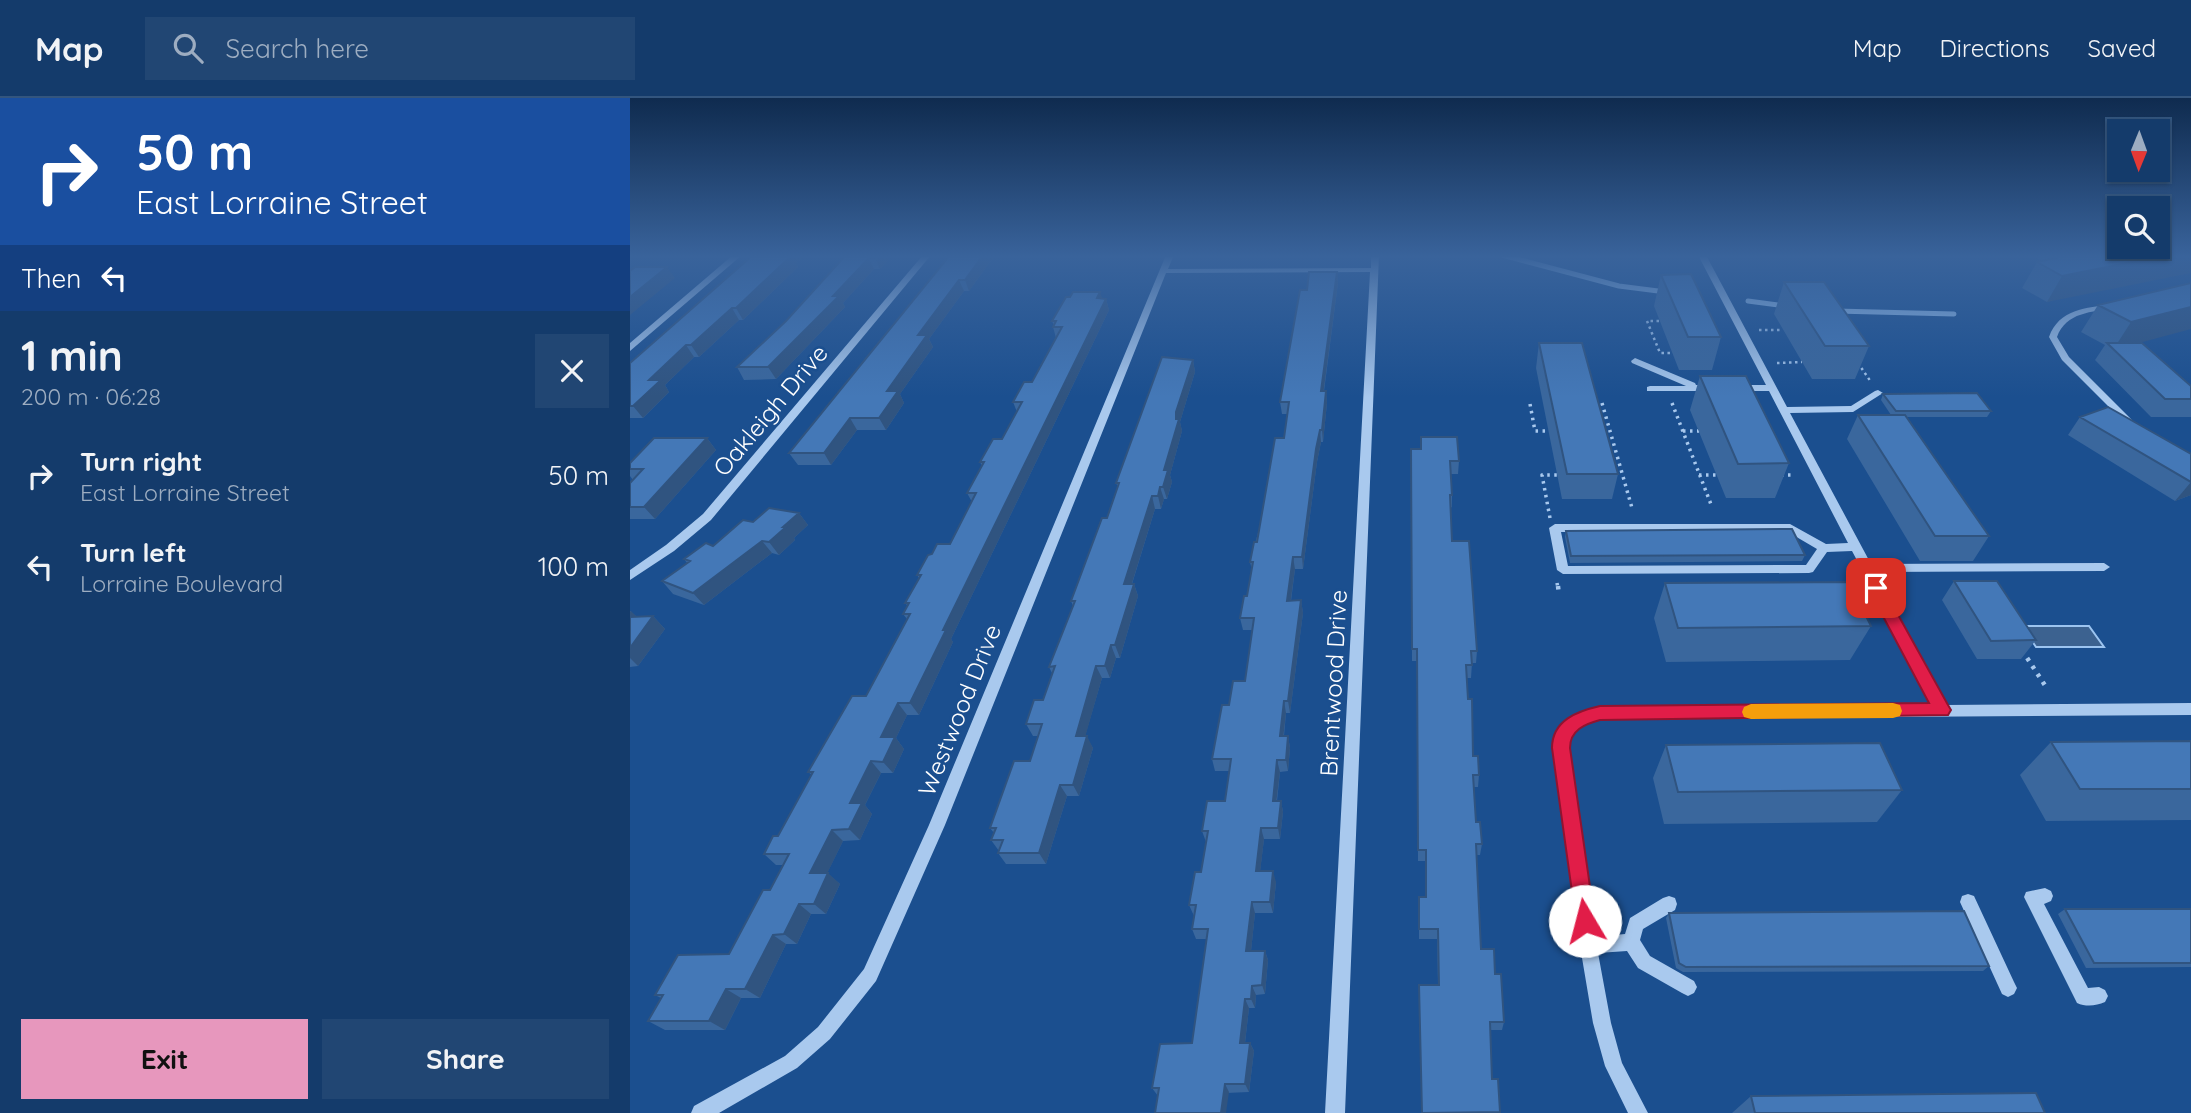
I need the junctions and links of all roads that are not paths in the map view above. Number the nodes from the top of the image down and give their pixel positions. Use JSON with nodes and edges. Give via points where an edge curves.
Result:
{"nodes":[{"id":1,"x":683,"y":302,"type":"edge"},
{"id":2,"x":888,"y":302,"type":"edge"},
{"id":3,"x":1150,"y":302,"type":"edge"},
{"id":4,"x":1373,"y":302,"type":"edge"},
{"id":5,"x":1728,"y":302,"type":"edge"},
{"id":6,"x":2123,"y":304,"type":"edge"},
{"id":7,"x":630,"y":348,"type":"edge"},
{"id":8,"x":1635,"y":361,"type":"dead end"},
{"id":9,"x":1703,"y":388,"type":"junction"},
{"id":10,"x":1772,"y":388,"type":"junction"},
{"id":11,"x":1650,"y":389,"type":"dead end"},
{"id":12,"x":1878,"y":393,"type":"dead end"},
{"id":13,"x":1853,"y":409,"type":"junction"},
{"id":14,"x":1784,"y":410,"type":"junction"},
{"id":15,"x":1864,"y":413,"type":"edge"},
{"id":16,"x":2142,"y":432,"type":"edge"},
{"id":17,"x":1854,"y":547,"type":"junction"},
{"id":18,"x":1824,"y":548,"type":"junction"},
{"id":19,"x":2104,"y":567,"type":"dead end"},
{"id":20,"x":1865,"y":568,"type":"junction"},
{"id":21,"x":630,"y":576,"type":"edge"},
{"id":22,"x":2191,"y":709,"type":"edge"},
{"id":23,"x":1942,"y":710,"type":"junction"},
{"id":24,"x":2045,"y":896,"type":"dead end"},
{"id":25,"x":1968,"y":902,"type":"dead end"},
{"id":26,"x":1669,"y":904,"type":"dead end"},
{"id":27,"x":1631,"y":942,"type":"junction"},
{"id":28,"x":1588,"y":946,"type":"junction"},
{"id":29,"x":1688,"y":988,"type":"dead end"},
{"id":30,"x":2008,"y":988,"type":"dead end"},
{"id":31,"x":2099,"y":996,"type":"dead end"},
{"id":32,"x":701,"y":1113,"type":"edge"},
{"id":33,"x":1335,"y":1113,"type":"edge"},
{"id":34,"x":1638,"y":1113,"type":"edge"}],
"edges":[{"from":1,"to":7,"type":"street"},
{"from":2,"to":21,"type":"street","name":"Oakleigh Drive","via":[[707,517]]},
{"from":3,"to":32,"type":"street","name":"Westwood Drive","via":[[937,825],[870,975],[824,1033],[791,1062]]},
{"from":4,"to":33,"type":"street","name":"Brentwood Drive"},
{"from":5,"to":10,"type":"street"},
{"from":6,"to":16,"type":"street","via":[[2078,313],[2057,325],[2053,337],[2065,358]]},
{"from":8,"to":9,"type":"street"},
{"from":9,"to":10,"type":"street"},
{"from":9,"to":11,"type":"street"},
{"from":10,"to":14,"type":"street"},
{"from":12,"to":13,"type":"street"},
{"from":13,"to":14,"type":"street"},
{"from":13,"to":15,"type":"street"},
{"from":14,"to":17,"type":"street"},
{"from":17,"to":18,"type":"street"},
{"from":17,"to":20,"type":"street"},
{"from":18,"to":18,"type":"street","via":[[1790,528],[1555,528],[1563,570],[1809,569]]},
{"from":19,"to":20,"type":"street"},
{"from":20,"to":23,"type":"street"},
{"from":22,"to":23,"type":"street"},
{"from":23,"to":28,"type":"street","via":[[1600,713],[1572,723],[1561,748]]},
{"from":24,"to":31,"type":"street","via":[[2032,897],[2083,997]]},
{"from":25,"to":30,"type":"street"},
{"from":26,"to":27,"type":"street","via":[[1636,924]]},
{"from":27,"to":28,"type":"street"},
{"from":27,"to":29,"type":"street","via":[[1644,962]]},
{"from":28,"to":34,"type":"street","via":[[1602,1023],[1615,1066]]}]}
